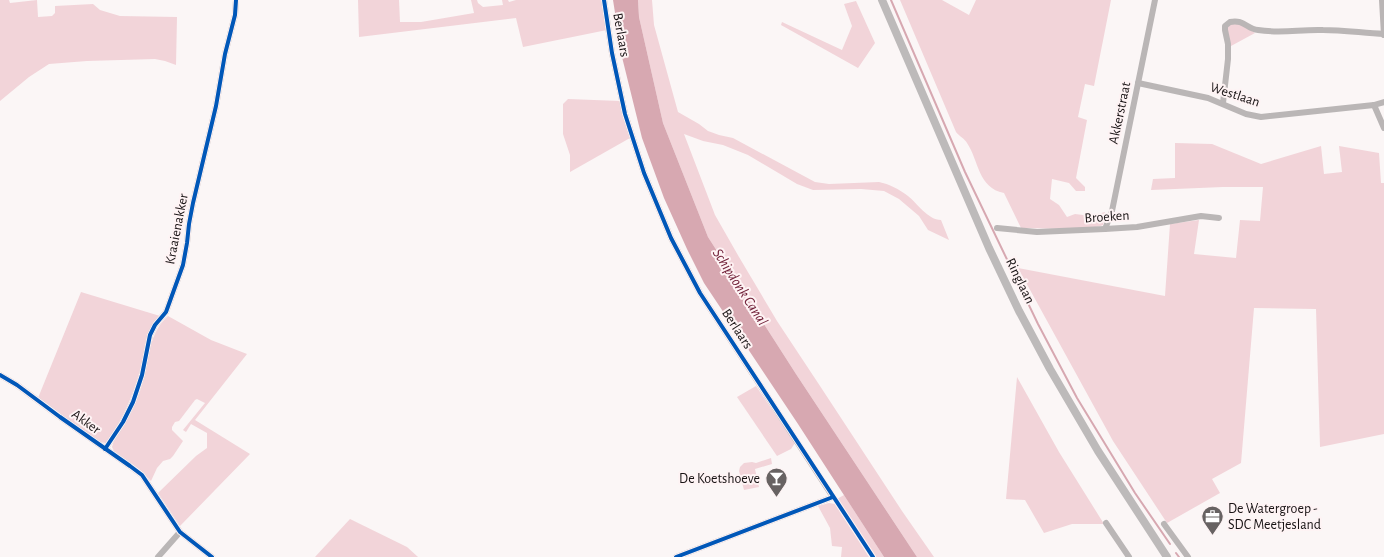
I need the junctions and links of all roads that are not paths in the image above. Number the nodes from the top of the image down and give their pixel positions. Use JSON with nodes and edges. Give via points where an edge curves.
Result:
{"nodes":[{"id":1,"x":236,"y":0,"type":"edge"},
{"id":2,"x":604,"y":0,"type":"edge"},
{"id":3,"x":882,"y":0,"type":"edge"},
{"id":4,"x":1155,"y":0,"type":"edge"},
{"id":5,"x":1382,"y":0,"type":"edge"},
{"id":6,"x":1384,"y":35,"type":"edge"},
{"id":7,"x":1138,"y":83,"type":"junction"},
{"id":8,"x":1383,"y":102,"type":"edge"},
{"id":9,"x":1222,"y":103,"type":"junction"},
{"id":10,"x":1374,"y":105,"type":"junction"},
{"id":11,"x":1384,"y":128,"type":"edge"},
{"id":12,"x":1219,"y":218,"type":"dead end"},
{"id":13,"x":997,"y":228,"type":"dead end"},
{"id":14,"x":1105,"y":229,"type":"junction"},
{"id":15,"x":0,"y":375,"type":"edge"},
{"id":16,"x":105,"y":449,"type":"junction"},
{"id":17,"x":1106,"y":523,"type":"dead end"},
{"id":18,"x":1164,"y":524,"type":"dead end"},
{"id":19,"x":180,"y":532,"type":"junction"},
{"id":20,"x":1166,"y":556,"type":"edge"},
{"id":21,"x":158,"y":557,"type":"edge"},
{"id":22,"x":212,"y":557,"type":"edge"},
{"id":23,"x":676,"y":557,"type":"edge"},
{"id":24,"x":1129,"y":557,"type":"edge"},
{"id":25,"x":1188,"y":557,"type":"edge"}],
"edges":[{"from":1,"to":16,"type":"street","name":"Kraaienakker","via":[[216,106],[193,203],[183,265],[166,312],[150,335],[142,375],[133,402]]},
{"from":2,"to":23,"type":"street","name":"Berlaars","via":[[625,114],[644,173],[671,238],[700,293],[833,497]]},
{"from":3,"to":20,"type":"main road","name":"Ringlaan","via":[[989,248],[1020,311],[1098,452]]},
{"from":4,"to":7,"type":"street","name":"Akkerstraat"},
{"from":5,"to":6,"type":"street"},
{"from":6,"to":9,"type":"street","via":[[1321,29],[1285,32],[1258,30],[1241,22],[1230,22],[1225,30],[1228,59]]},
{"from":7,"to":9,"type":"street","name":"Westlaan"},
{"from":7,"to":14,"type":"street","name":"Akkerstraat","via":[[1112,211]]},
{"from":8,"to":10,"type":"street","name":"Westlaan"},
{"from":9,"to":10,"type":"street","name":"Westlaan","via":[[1246,114],[1261,116]]},
{"from":10,"to":11,"type":"street"},
{"from":12,"to":14,"type":"street","name":"Broeken","via":[[1201,216],[1137,227]]},
{"from":13,"to":14,"type":"street","name":"Broeken","via":[[1037,232]]},
{"from":15,"to":16,"type":"street","name":"Akker"},
{"from":16,"to":19,"type":"street","name":"Akker","via":[[142,475]]},
{"from":17,"to":24,"type":"street"},
{"from":18,"to":25,"type":"street"},
{"from":19,"to":21,"type":"street"},
{"from":19,"to":22,"type":"street"}]}
